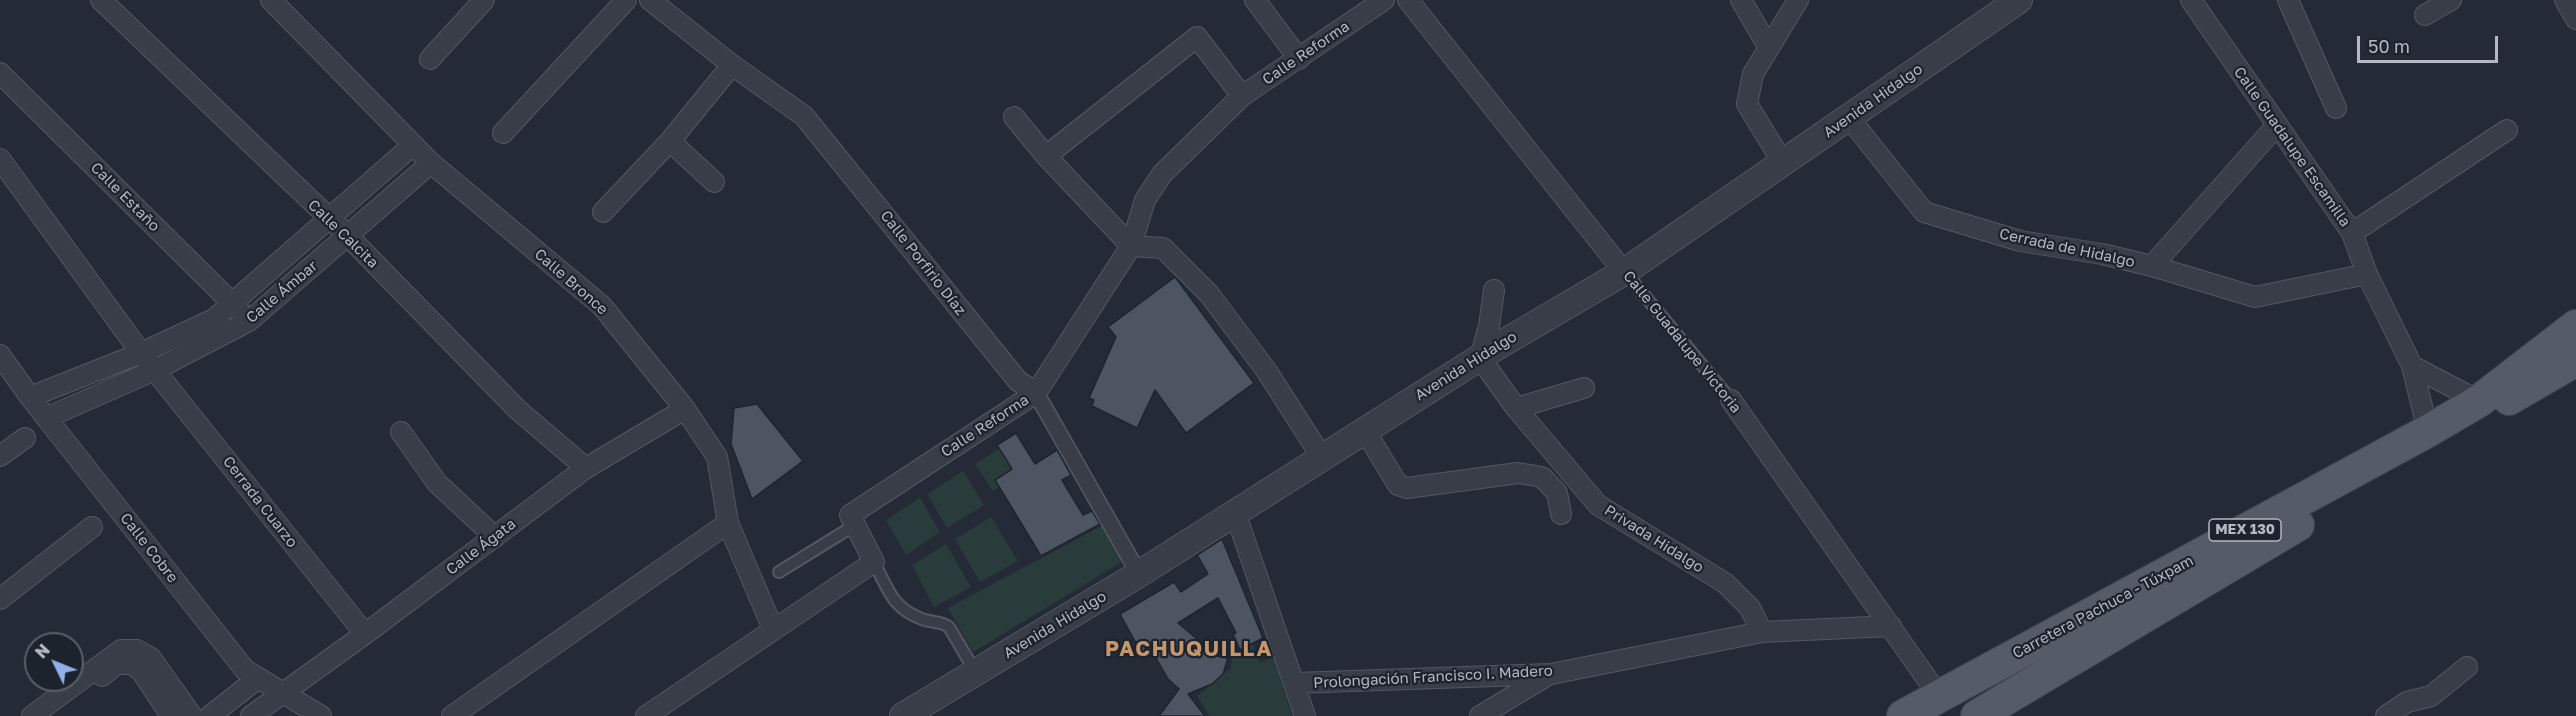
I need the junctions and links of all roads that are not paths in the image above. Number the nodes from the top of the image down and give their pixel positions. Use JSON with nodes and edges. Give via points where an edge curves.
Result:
{"nodes":[{"id":1,"x":101,"y":0,"type":"edge"},
{"id":2,"x":271,"y":0,"type":"edge"},
{"id":3,"x":484,"y":0,"type":"edge"},
{"id":4,"x":626,"y":0,"type":"edge"},
{"id":5,"x":1255,"y":0,"type":"edge"},
{"id":6,"x":1384,"y":0,"type":"edge"},
{"id":7,"x":1408,"y":0,"type":"edge"},
{"id":8,"x":1741,"y":0,"type":"edge"},
{"id":9,"x":1798,"y":0,"type":"edge"},
{"id":10,"x":2019,"y":0,"type":"edge"},
{"id":11,"x":2191,"y":0,"type":"edge"},
{"id":12,"x":2288,"y":0,"type":"edge"},
{"id":13,"x":2451,"y":0,"type":"edge"},
{"id":14,"x":2565,"y":0,"type":"edge"},
{"id":15,"x":656,"y":2,"type":"edge"},
{"id":16,"x":2425,"y":15,"type":"dead end"},
{"id":17,"x":2576,"y":19,"type":"edge"},
{"id":18,"x":1769,"y":48,"type":"junction"},
{"id":19,"x":430,"y":59,"type":"dead end"},
{"id":20,"x":1299,"y":59,"type":"junction"},
{"id":21,"x":732,"y":65,"type":"junction"},
{"id":22,"x":0,"y":73,"type":"edge"},
{"id":23,"x":1242,"y":96,"type":"junction"},
{"id":24,"x":2336,"y":108,"type":"dead end"},
{"id":25,"x":1014,"y":117,"type":"dead end"},
{"id":26,"x":1850,"y":119,"type":"junction"},
{"id":27,"x":2277,"y":124,"type":"junction"},
{"id":28,"x":2507,"y":130,"type":"dead end"},
{"id":29,"x":503,"y":133,"type":"dead end"},
{"id":30,"x":670,"y":141,"type":"junction"},
{"id":31,"x":413,"y":145,"type":"junction"},
{"id":32,"x":1046,"y":156,"type":"junction"},
{"id":33,"x":0,"y":159,"type":"edge"},
{"id":34,"x":431,"y":163,"type":"junction"},
{"id":35,"x":1783,"y":163,"type":"junction"},
{"id":36,"x":714,"y":182,"type":"dead end"},
{"id":37,"x":603,"y":212,"type":"dead end"},
{"id":38,"x":327,"y":218,"type":"junction"},
{"id":39,"x":2352,"y":233,"type":"junction"},
{"id":40,"x":348,"y":236,"type":"junction"},
{"id":41,"x":1131,"y":246,"type":"junction"},
{"id":42,"x":2152,"y":266,"type":"junction"},
{"id":43,"x":1624,"y":272,"type":"junction"},
{"id":44,"x":2367,"y":274,"type":"junction"},
{"id":45,"x":1494,"y":290,"type":"dead end"},
{"id":46,"x":232,"y":301,"type":"junction"},
{"id":47,"x":249,"y":321,"type":"junction"},
{"id":48,"x":2576,"y":326,"type":"edge"},
{"id":49,"x":141,"y":354,"type":"junction"},
{"id":50,"x":0,"y":355,"type":"edge"},
{"id":51,"x":1480,"y":358,"type":"junction"},
{"id":52,"x":2576,"y":360,"type":"edge"},
{"id":53,"x":2412,"y":366,"type":"junction"},
{"id":54,"x":155,"y":370,"type":"junction"},
{"id":55,"x":1584,"y":388,"type":"dead end"},
{"id":56,"x":1036,"y":393,"type":"junction"},
{"id":57,"x":30,"y":397,"type":"junction"},
{"id":58,"x":1731,"y":400,"type":"joint"},
{"id":59,"x":2479,"y":401,"type":"junction"},
{"id":60,"x":1516,"y":408,"type":"junction"},
{"id":61,"x":685,"y":409,"type":"junction"},
{"id":62,"x":46,"y":417,"type":"junction"},
{"id":63,"x":1364,"y":429,"type":"junction"},
{"id":64,"x":2428,"y":431,"type":"junction"},
{"id":65,"x":401,"y":432,"type":"dead end"},
{"id":66,"x":25,"y":438,"type":"dead end"},
{"id":67,"x":0,"y":456,"type":"edge"},
{"id":68,"x":1321,"y":456,"type":"junction"},
{"id":69,"x":586,"y":468,"type":"junction"},
{"id":70,"x":1235,"y":513,"type":"junction"},
{"id":71,"x":1561,"y":514,"type":"dead end"},
{"id":72,"x":728,"y":523,"type":"junction"},
{"id":73,"x":855,"y":525,"type":"junction"},
{"id":74,"x":92,"y":527,"type":"dead end"},
{"id":75,"x":495,"y":537,"type":"junction"},
{"id":76,"x":874,"y":562,"type":"junction"},
{"id":77,"x":779,"y":572,"type":"dead end"},
{"id":78,"x":1139,"y":574,"type":"junction"},
{"id":79,"x":0,"y":598,"type":"edge"},
{"id":80,"x":1891,"y":626,"type":"junction"},
{"id":81,"x":773,"y":629,"type":"junction"},
{"id":82,"x":1762,"y":632,"type":"junction"},
{"id":83,"x":365,"y":634,"type":"junction"},
{"id":84,"x":119,"y":657,"type":"junction"},
{"id":85,"x":2467,"y":666,"type":"dead end"},
{"id":86,"x":976,"y":673,"type":"junction"},
{"id":87,"x":1551,"y":674,"type":"junction"},
{"id":88,"x":257,"y":679,"type":"junction"},
{"id":89,"x":1295,"y":683,"type":"junction"},
{"id":90,"x":282,"y":693,"type":"junction"},
{"id":91,"x":1939,"y":696,"type":"junction"},
{"id":92,"x":32,"y":716,"type":"edge"},
{"id":93,"x":51,"y":716,"type":"edge"},
{"id":94,"x":171,"y":716,"type":"edge"},
{"id":95,"x":192,"y":716,"type":"edge"},
{"id":96,"x":210,"y":716,"type":"edge"},
{"id":97,"x":251,"y":716,"type":"edge"},
{"id":98,"x":321,"y":716,"type":"edge"},
{"id":99,"x":452,"y":716,"type":"edge"},
{"id":100,"x":646,"y":716,"type":"edge"},
{"id":101,"x":903,"y":716,"type":"edge"},
{"id":102,"x":1305,"y":716,"type":"edge"},
{"id":103,"x":1480,"y":716,"type":"edge"},
{"id":104,"x":1903,"y":716,"type":"edge"},
{"id":105,"x":1977,"y":716,"type":"edge"},
{"id":106,"x":2386,"y":716,"type":"edge"}],
"edges":[{"from":1,"to":38,"type":"street","name":"Calle Calcita"},
{"from":2,"to":31,"type":"street","name":"Calle Bronce"},
{"from":3,"to":19,"type":"street"},
{"from":4,"to":29,"type":"street"},
{"from":5,"to":20,"type":"street"},
{"from":6,"to":20,"type":"street","name":"Calle Reforma"},
{"from":7,"to":43,"type":"street","name":"Calle Guadalupe Victoria"},
{"from":8,"to":18,"type":"street"},
{"from":9,"to":18,"type":"street"},
{"from":10,"to":26,"type":"street","name":"Avenida Hidalgo"},
{"from":11,"to":27,"type":"street","name":"Calle Guadalupe Escamilla"},
{"from":12,"to":24,"type":"street"},
{"from":13,"to":16,"type":"street"},
{"from":14,"to":17,"type":"street"},
{"from":15,"to":21,"type":"street","name":"Calle Porfirio Díaz"},
{"from":18,"to":35,"type":"street","via":[[1749,83],[1747,104]]},
{"from":20,"to":23,"type":"street","name":"Calle Reforma"},
{"from":21,"to":30,"type":"street"},
{"from":21,"to":56,"type":"street","name":"Calle Porfirio Díaz","via":[[804,116],[1018,381]]},
{"from":22,"to":46,"type":"street","name":"Calle Estaño"},
{"from":23,"to":32,"type":"street","via":[[1197,37]]},
{"from":23,"to":41,"type":"street","name":"Calle Reforma","via":[[1162,174],[1145,200]]},
{"from":25,"to":32,"type":"street"},
{"from":26,"to":35,"type":"street","name":"Avenida Hidalgo"},
{"from":26,"to":42,"type":"street","name":"Cerrada de Hidalgo","via":[[1924,212],[2020,241]]},
{"from":27,"to":39,"type":"street","name":"Calle Guadalupe Escamilla"},
{"from":27,"to":42,"type":"street","name":"Cerrada de Hidalgo"},
{"from":28,"to":39,"type":"street"},
{"from":30,"to":36,"type":"street"},
{"from":30,"to":37,"type":"street"},
{"from":31,"to":34,"type":"street","name":"Calle Bronce"},
{"from":31,"to":38,"type":"street","name":"Calle Ámbar"},
{"from":32,"to":41,"type":"street"},
{"from":33,"to":49,"type":"street"},
{"from":34,"to":40,"type":"street","name":"Calle Ámbar"},
{"from":34,"to":61,"type":"street","name":"Calle Bronce","via":[[602,306]]},
{"from":35,"to":43,"type":"street","name":"Avenida Hidalgo"},
{"from":38,"to":40,"type":"street","name":"Calle Calcita"},
{"from":38,"to":46,"type":"street","name":"Calle Ámbar"},
{"from":39,"to":44,"type":"street","name":"Calle Guadalupe Escamilla"},
{"from":40,"to":47,"type":"street","name":"Calle Ámbar"},
{"from":40,"to":69,"type":"street","name":"Calle Calcita","via":[[518,410]]},
{"from":41,"to":56,"type":"street","name":"Calle Reforma"},
{"from":41,"to":68,"type":"street","via":[[1163,248],[1209,294],[1266,370]]},
{"from":42,"to":44,"type":"street","name":"Cerrada de Hidalgo","via":[[2254,297]]},
{"from":43,"to":51,"type":"street","name":"Avenida Hidalgo"},
{"from":43,"to":58,"type":"lane","name":"Calle Guadalupe Victoria"},
{"from":44,"to":53,"type":"street","name":"Calle Guadalupe Escamilla"},
{"from":45,"to":51,"type":"street"},
{"from":46,"to":47,"type":"street","name":"Calle Estaño"},
{"from":46,"to":49,"type":"street","name":"Calle Ámbar","via":[[214,319]]},
{"from":47,"to":54,"type":"street","name":"Calle Ámbar"},
{"from":48,"to":59,"type":"main road","name":"Carretera Pachuca - Túxpam","number":"MEX 130"},
{"from":49,"to":54,"type":"street"},
{"from":49,"to":57,"type":"street","name":"Calle Ámbar"},
{"from":50,"to":57,"type":"street","name":"Calle Cobre"},
{"from":51,"to":60,"type":"street","name":"Privada Hidalgo"},
{"from":51,"to":63,"type":"street","name":"Avenida Hidalgo"},
{"from":52,"to":105,"type":"main road","name":"Carretera Pachuca - Túxpam","number":"MEX 130"},
{"from":53,"to":59,"type":"street"},
{"from":53,"to":64,"type":"street","name":"Calle Guadalupe Escamilla"},
{"from":54,"to":62,"type":"street","name":"Calle Ámbar"},
{"from":54,"to":83,"type":"street","name":"Cerrada Cuarzo"},
{"from":55,"to":60,"type":"street"},
{"from":56,"to":73,"type":"street","name":"Calle Reforma","via":[[850,515]]},
{"from":56,"to":78,"type":"street","name":"Calle Porfirio Díaz"},
{"from":57,"to":62,"type":"street","name":"Calle Cobre"},
{"from":58,"to":80,"type":"street","name":"Calle Guadalupe Victoria"},
{"from":59,"to":64,"type":"main road","name":"Carretera Pachuca - Túxpam","number":"MEX 130"},
{"from":60,"to":82,"type":"street","name":"Privada Hidalgo","via":[[1598,504],[1725,583],[1750,608]]},
{"from":61,"to":69,"type":"street","name":"Calle Ágata"},
{"from":61,"to":72,"type":"street","name":"Calle Bronce","via":[[717,457]]},
{"from":62,"to":88,"type":"street","name":"Calle Cobre","via":[[244,670]]},
{"from":63,"to":68,"type":"street","name":"Avenida Hidalgo"},
{"from":63,"to":71,"type":"street","via":[[1398,485],[1407,488],[1518,473],[1542,477],[1557,493]]},
{"from":64,"to":91,"type":"main road","name":"Carretera Pachuca - Túxpam","number":"MEX 130"},
{"from":65,"to":75,"type":"street","via":[[437,483]]},
{"from":66,"to":67,"type":"street"},
{"from":68,"to":70,"type":"street","name":"Avenida Hidalgo"},
{"from":69,"to":75,"type":"street","name":"Calle Ágata"},
{"from":70,"to":78,"type":"street","name":"Avenida Hidalgo"},
{"from":70,"to":89,"type":"street"},
{"from":72,"to":81,"type":"street","name":"Calle Bronce"},
{"from":72,"to":99,"type":"street"},
{"from":73,"to":76,"type":"street"},
{"from":73,"to":77,"type":"lane"},
{"from":74,"to":79,"type":"street"},
{"from":75,"to":83,"type":"street","name":"Calle Ágata"},
{"from":76,"to":81,"type":"street"},
{"from":76,"to":86,"type":"lane","via":[[898,608],[950,627]]},
{"from":78,"to":86,"type":"street","name":"Avenida Hidalgo"},
{"from":80,"to":82,"type":"street","name":"Prolongación Francisco I. Madero"},
{"from":80,"to":91,"type":"street","name":"Calle Guadalupe Victoria"},
{"from":81,"to":100,"type":"street"},
{"from":82,"to":87,"type":"street","name":"Prolongación Francisco I. Madero"},
{"from":83,"to":90,"type":"street","name":"Calle Ágata"},
{"from":84,"to":92,"type":"street"},
{"from":84,"to":93,"type":"street"},
{"from":84,"to":94,"type":"street","via":[[142,672]]},
{"from":84,"to":95,"type":"street","via":[[137,650],[151,658]]},
{"from":85,"to":106,"type":"street","via":[[2432,696],[2407,702]]},
{"from":86,"to":101,"type":"street","name":"Avenida Hidalgo"},
{"from":87,"to":89,"type":"street","name":"Prolongación Francisco I. Madero"},
{"from":87,"to":103,"type":"street"},
{"from":88,"to":90,"type":"street","name":"Calle Cobre"},
{"from":88,"to":96,"type":"street"},
{"from":89,"to":102,"type":"street"},
{"from":90,"to":97,"type":"street","name":"Calle Ágata"},
{"from":90,"to":98,"type":"street","name":"Calle Cobre"},
{"from":91,"to":104,"type":"main road","name":"Carretera Pachuca - Túxpam","number":"MEX 130"}]}
